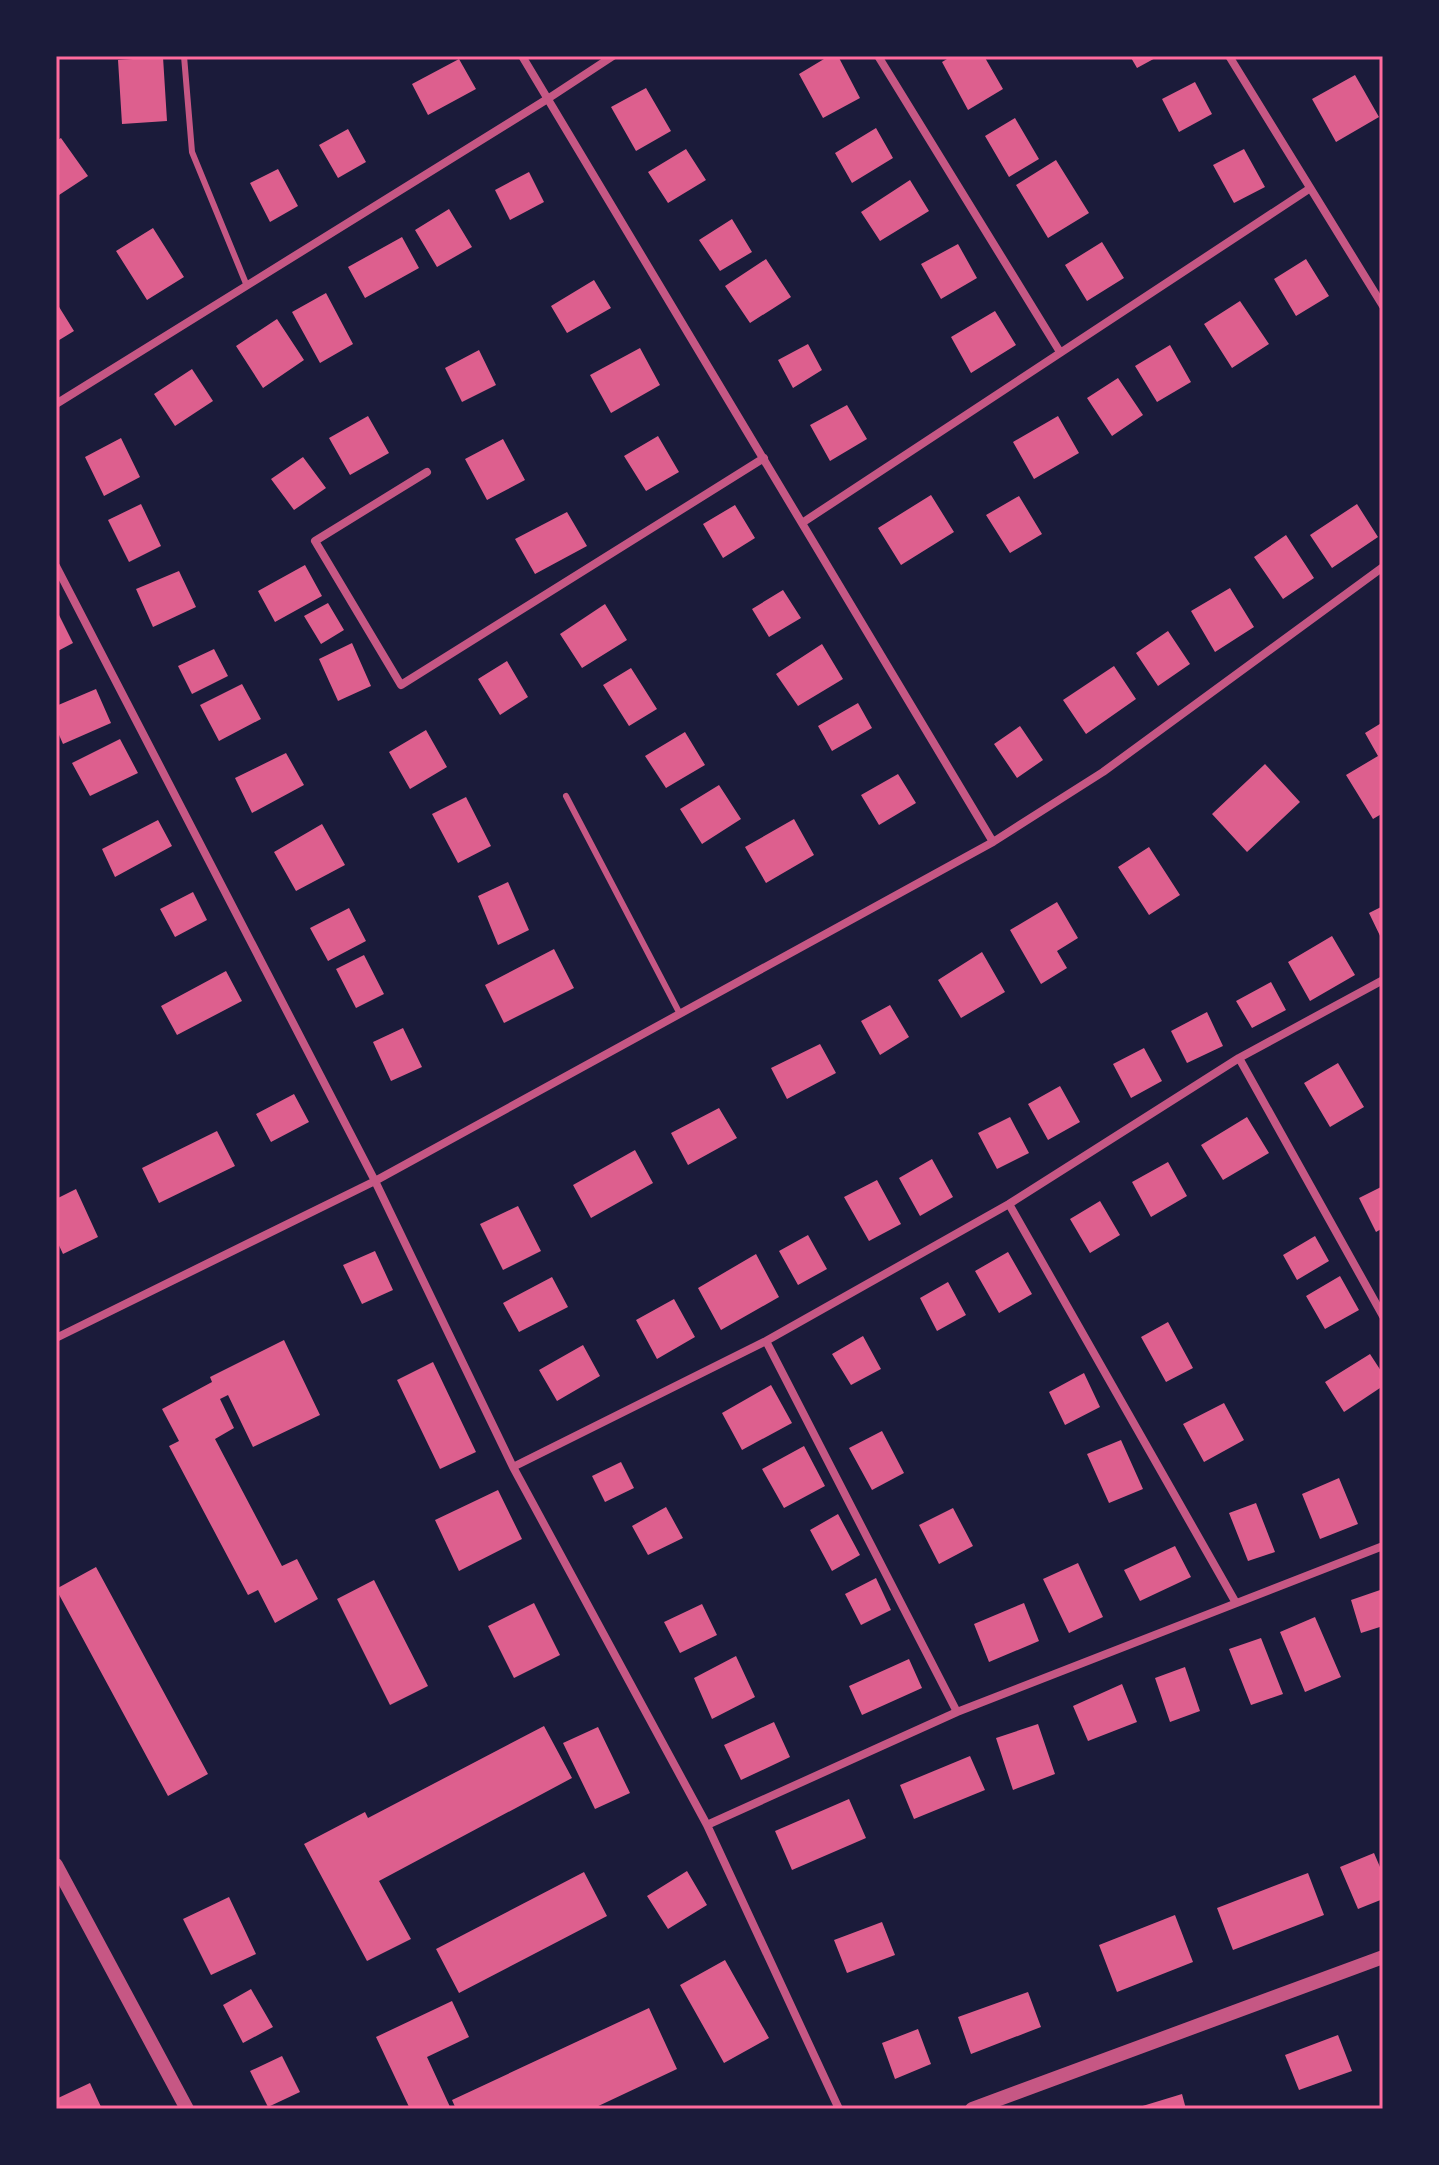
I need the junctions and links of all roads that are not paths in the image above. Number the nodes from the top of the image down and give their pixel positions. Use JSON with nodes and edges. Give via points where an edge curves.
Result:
{"nodes":[{"id":1,"x":184,"y":56,"type":"edge"},
{"id":2,"x":522,"y":56,"type":"edge"},
{"id":3,"x":613,"y":56,"type":"edge"},
{"id":4,"x":878,"y":56,"type":"edge"},
{"id":5,"x":1229,"y":56,"type":"edge"},
{"id":6,"x":549,"y":98,"type":"junction"},
{"id":7,"x":1309,"y":189,"type":"junction"},
{"id":8,"x":247,"y":286,"type":"junction"},
{"id":9,"x":1383,"y":306,"type":"edge"},
{"id":10,"x":1060,"y":352,"type":"junction"},
{"id":11,"x":56,"y":404,"type":"edge"},
{"id":12,"x":764,"y":458,"type":"junction"},
{"id":13,"x":427,"y":472,"type":"dead end"},
{"id":14,"x":802,"y":523,"type":"junction"},
{"id":15,"x":56,"y":566,"type":"edge"},
{"id":16,"x":1383,"y":567,"type":"edge"},
{"id":17,"x":566,"y":796,"type":"dead end"},
{"id":18,"x":993,"y":842,"type":"junction"},
{"id":19,"x":1383,"y":980,"type":"edge"},
{"id":20,"x":680,"y":1014,"type":"junction"},
{"id":21,"x":1239,"y":1058,"type":"junction"},
{"id":22,"x":375,"y":1181,"type":"junction"},
{"id":23,"x":1009,"y":1204,"type":"junction"},
{"id":24,"x":1383,"y":1316,"type":"edge"},
{"id":25,"x":56,"y":1338,"type":"edge"},
{"id":26,"x":766,"y":1341,"type":"junction"},
{"id":27,"x":513,"y":1467,"type":"junction"},
{"id":28,"x":1383,"y":1546,"type":"edge"},
{"id":29,"x":1236,"y":1603,"type":"junction"},
{"id":30,"x":957,"y":1712,"type":"junction"},
{"id":31,"x":707,"y":1825,"type":"junction"},
{"id":32,"x":56,"y":1865,"type":"edge"},
{"id":33,"x":1383,"y":1957,"type":"edge"},
{"id":34,"x":187,"y":2109,"type":"edge"},
{"id":35,"x":839,"y":2109,"type":"edge"},
{"id":36,"x":972,"y":2109,"type":"edge"}],
"edges":[{"from":1,"to":8,"type":"lane","via":[[192,152]]},
{"from":2,"to":6,"type":"street"},
{"from":3,"to":6,"type":"street"},
{"from":4,"to":10,"type":"street"},
{"from":5,"to":7,"type":"street"},
{"from":6,"to":8,"type":"street"},
{"from":6,"to":12,"type":"street"},
{"from":7,"to":9,"type":"street"},
{"from":7,"to":10,"type":"street"},
{"from":8,"to":11,"type":"street"},
{"from":10,"to":14,"type":"street"},
{"from":12,"to":13,"type":"street","via":[[401,685],[315,541]]},
{"from":12,"to":14,"type":"street"},
{"from":14,"to":18,"type":"street"},
{"from":15,"to":22,"type":"street"},
{"from":16,"to":18,"type":"street","via":[[1103,772]]},
{"from":17,"to":20,"type":"lane"},
{"from":18,"to":20,"type":"street"},
{"from":19,"to":21,"type":"street"},
{"from":20,"to":22,"type":"street"},
{"from":21,"to":23,"type":"street"},
{"from":21,"to":24,"type":"street"},
{"from":22,"to":25,"type":"street"},
{"from":22,"to":27,"type":"street"},
{"from":23,"to":26,"type":"street"},
{"from":23,"to":29,"type":"street"},
{"from":26,"to":27,"type":"street"},
{"from":26,"to":30,"type":"street"},
{"from":27,"to":31,"type":"street"},
{"from":28,"to":29,"type":"street"},
{"from":29,"to":30,"type":"street"},
{"from":30,"to":31,"type":"street"},
{"from":31,"to":35,"type":"street"},
{"from":32,"to":34,"type":"street"},
{"from":33,"to":36,"type":"street"}]}
